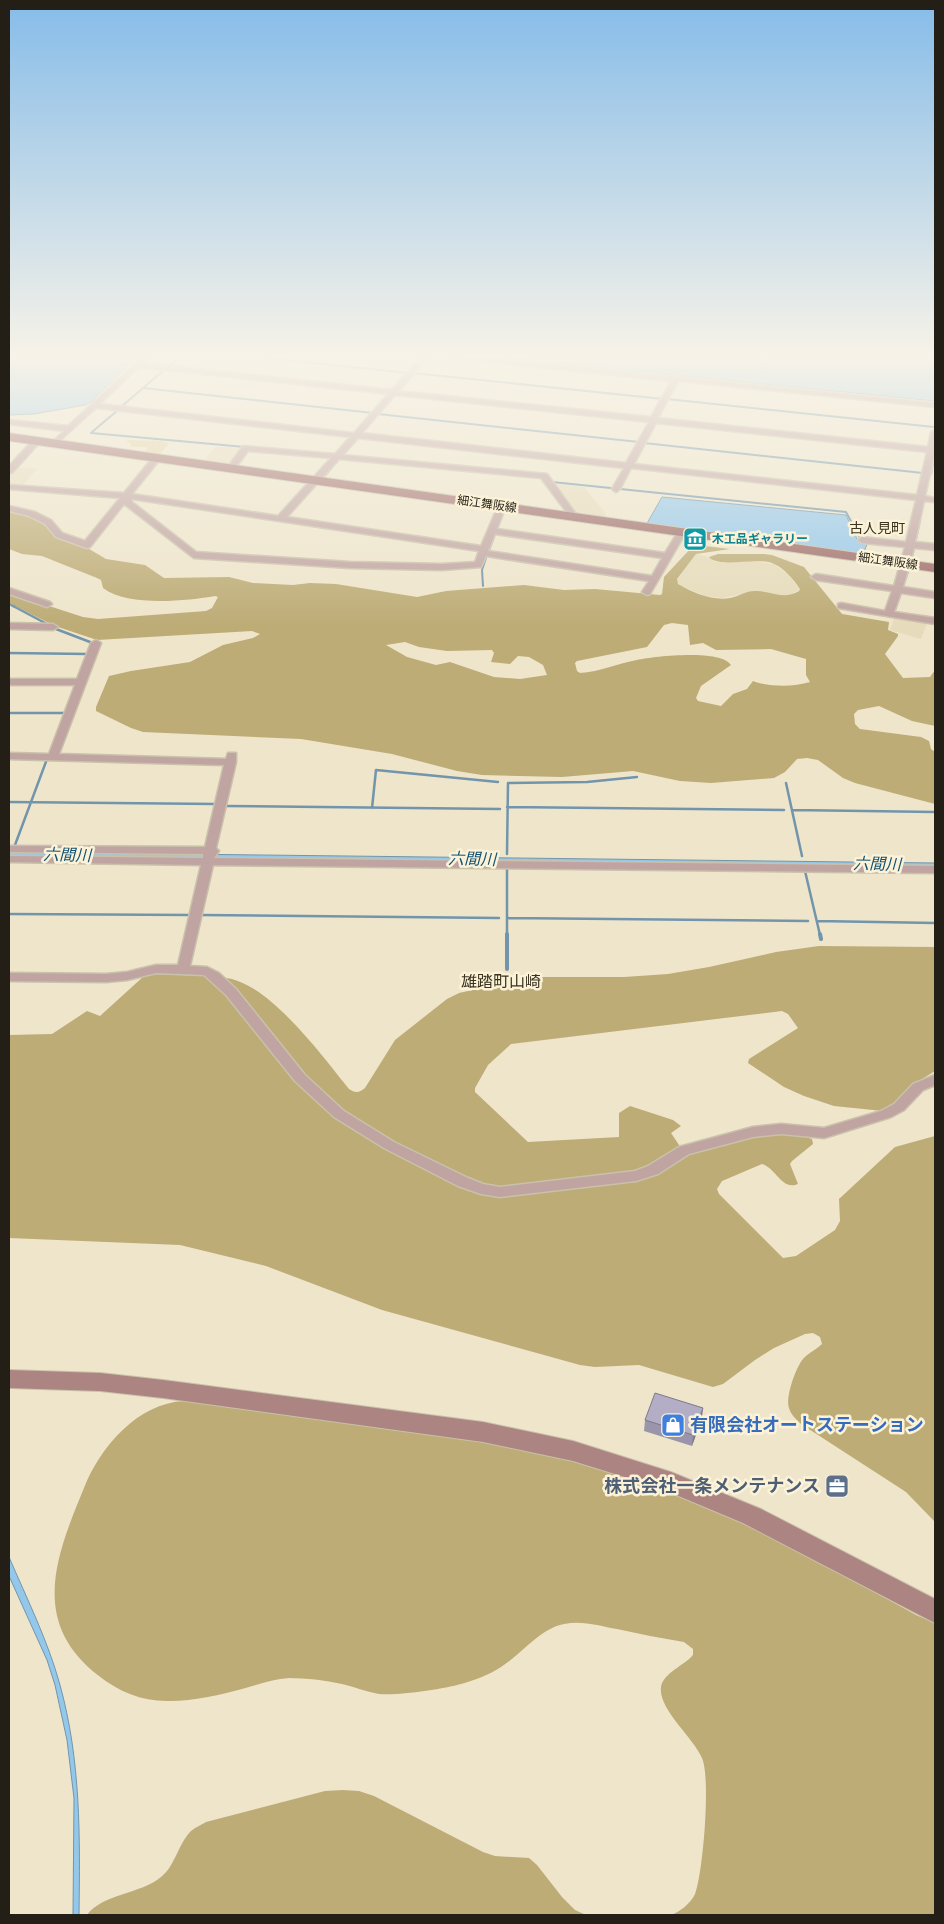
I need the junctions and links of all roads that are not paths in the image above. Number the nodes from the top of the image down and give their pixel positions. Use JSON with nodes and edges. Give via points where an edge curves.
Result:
{"nodes":[{"id":1,"x":32,"y":446,"type":"edge"},
{"id":2,"x":74,"y":446,"type":"edge"},
{"id":3,"x":348,"y":446,"type":"edge"},
{"id":4,"x":452,"y":446,"type":"edge"},
{"id":5,"x":640,"y":446,"type":"edge"},
{"id":6,"x":894,"y":446,"type":"edge"},
{"id":7,"x":933,"y":450,"type":"edge"},
{"id":8,"x":9,"y":455,"type":"edge"},
{"id":9,"x":22,"y":456,"type":"junction"},
{"id":10,"x":338,"y":457,"type":"junction"},
{"id":11,"x":157,"y":458,"type":"junction"},
{"id":12,"x":629,"y":466,"type":"junction"},
{"id":13,"x":231,"y":468,"type":"junction"},
{"id":14,"x":9,"y":471,"type":"edge"},
{"id":15,"x":317,"y":480,"type":"junction"},
{"id":16,"x":9,"y":487,"type":"edge"},
{"id":17,"x":616,"y":489,"type":"dead end"},
{"id":18,"x":127,"y":496,"type":"junction"},
{"id":19,"x":921,"y":498,"type":"junction"},
{"id":20,"x":935,"y":500,"type":"edge"},
{"id":21,"x":502,"y":506,"type":"junction"},
{"id":22,"x":9,"y":509,"type":"edge"},
{"id":23,"x":571,"y":516,"type":"junction"},
{"id":24,"x":280,"y":519,"type":"junction"},
{"id":25,"x":492,"y":531,"type":"junction"},
{"id":26,"x":682,"y":532,"type":"junction"},
{"id":27,"x":862,"y":540,"type":"dead end"},
{"id":28,"x":911,"y":545,"type":"junction"},
{"id":29,"x":935,"y":547,"type":"edge"},
{"id":30,"x":484,"y":551,"type":"junction"},
{"id":31,"x":668,"y":556,"type":"junction"},
{"id":32,"x":906,"y":563,"type":"junction"},
{"id":33,"x":935,"y":568,"type":"edge"},
{"id":34,"x":816,"y":577,"type":"dead end"},
{"id":35,"x":654,"y":579,"type":"junction"},
{"id":36,"x":898,"y":589,"type":"junction"},
{"id":37,"x":9,"y":591,"type":"edge"},
{"id":38,"x":647,"y":592,"type":"dead end"},
{"id":39,"x":935,"y":595,"type":"edge"},
{"id":40,"x":47,"y":604,"type":"dead end"},
{"id":41,"x":840,"y":606,"type":"dead end"},
{"id":42,"x":889,"y":614,"type":"junction"},
{"id":43,"x":935,"y":621,"type":"edge"},
{"id":44,"x":9,"y":626,"type":"edge"},
{"id":45,"x":53,"y":626,"type":"dead end"},
{"id":46,"x":96,"y":643,"type":"dead end"},
{"id":47,"x":9,"y":682,"type":"edge"},
{"id":48,"x":81,"y":682,"type":"junction"},
{"id":49,"x":9,"y":756,"type":"edge"},
{"id":50,"x":52,"y":757,"type":"junction"},
{"id":51,"x":9,"y":849,"type":"edge"},
{"id":52,"x":209,"y":855,"type":"junction"},
{"id":53,"x":9,"y":858,"type":"edge"},
{"id":54,"x":935,"y":868,"type":"edge"},
{"id":55,"x":183,"y":969,"type":"junction"},
{"id":56,"x":9,"y":977,"type":"edge"},
{"id":57,"x":935,"y":1080,"type":"edge"},
{"id":58,"x":9,"y":1378,"type":"edge"},
{"id":59,"x":930,"y":1607,"type":"edge"}],
"edges":[{"from":1,"to":9,"type":"street"},
{"from":2,"to":11,"type":"main road","name":"細江舞阪線"},
{"from":3,"to":10,"type":"street"},
{"from":4,"to":12,"type":"street"},
{"from":5,"to":12,"type":"street"},
{"from":6,"to":7,"type":"street"},
{"from":7,"to":19,"type":"street"},
{"from":8,"to":9,"type":"street"},
{"from":9,"to":14,"type":"street"},
{"from":10,"to":13,"type":"street","via":[[246,448]]},
{"from":10,"to":15,"type":"street"},
{"from":10,"to":23,"type":"street","via":[[544,476]]},
{"from":11,"to":13,"type":"main road","name":"細江舞阪線"},
{"from":11,"to":18,"type":"street"},
{"from":12,"to":17,"type":"street"},
{"from":12,"to":19,"type":"street"},
{"from":13,"to":15,"type":"main road","name":"細江舞阪線"},
{"from":15,"to":21,"type":"main road","name":"細江舞阪線"},
{"from":15,"to":24,"type":"street"},
{"from":16,"to":18,"type":"street"},
{"from":18,"to":22,"type":"street","via":[[87,545],[57,533],[48,522],[32,514]]},
{"from":18,"to":24,"type":"street"},
{"from":18,"to":30,"type":"street","via":[[128,503],[194,555],[350,565],[449,567],[478,565]]},
{"from":19,"to":20,"type":"street"},
{"from":19,"to":28,"type":"street"},
{"from":21,"to":23,"type":"main road","name":"細江舞阪線"},
{"from":21,"to":25,"type":"street"},
{"from":23,"to":26,"type":"main road","name":"細江舞阪線"},
{"from":24,"to":30,"type":"street"},
{"from":25,"to":30,"type":"street"},
{"from":25,"to":31,"type":"street"},
{"from":26,"to":31,"type":"street"},
{"from":26,"to":32,"type":"main road","name":"細江舞阪線"},
{"from":27,"to":28,"type":"street"},
{"from":28,"to":29,"type":"street"},
{"from":28,"to":32,"type":"street"},
{"from":30,"to":35,"type":"street"},
{"from":31,"to":35,"type":"street"},
{"from":32,"to":33,"type":"main road","name":"細江舞阪線"},
{"from":32,"to":36,"type":"street"},
{"from":34,"to":36,"type":"street"},
{"from":35,"to":38,"type":"street"},
{"from":36,"to":39,"type":"street"},
{"from":36,"to":42,"type":"street"},
{"from":37,"to":40,"type":"street"},
{"from":41,"to":42,"type":"street"},
{"from":42,"to":43,"type":"street"},
{"from":44,"to":45,"type":"street"},
{"from":46,"to":48,"type":"street"},
{"from":47,"to":48,"type":"street"},
{"from":48,"to":50,"type":"street"},
{"from":49,"to":50,"type":"street"},
{"from":50,"to":52,"type":"street","via":[[231,759]]},
{"from":51,"to":52,"type":"street"},
{"from":52,"to":53,"type":"street"},
{"from":52,"to":54,"type":"street"},
{"from":52,"to":55,"type":"street"},
{"from":55,"to":56,"type":"street","via":[[156,969],[116,978]]},
{"from":55,"to":57,"type":"street","via":[[215,976],[300,1078],[339,1114],[389,1145],[463,1182],[500,1192],[636,1176],[653,1170],[684,1150],[753,1132],[781,1129],[819,1134],[830,1132],[893,1111],[918,1087]]},
{"from":58,"to":59,"type":"street","via":[[100,1382],[173,1391],[483,1432],[573,1451],[663,1479],[752,1516]]}]}
